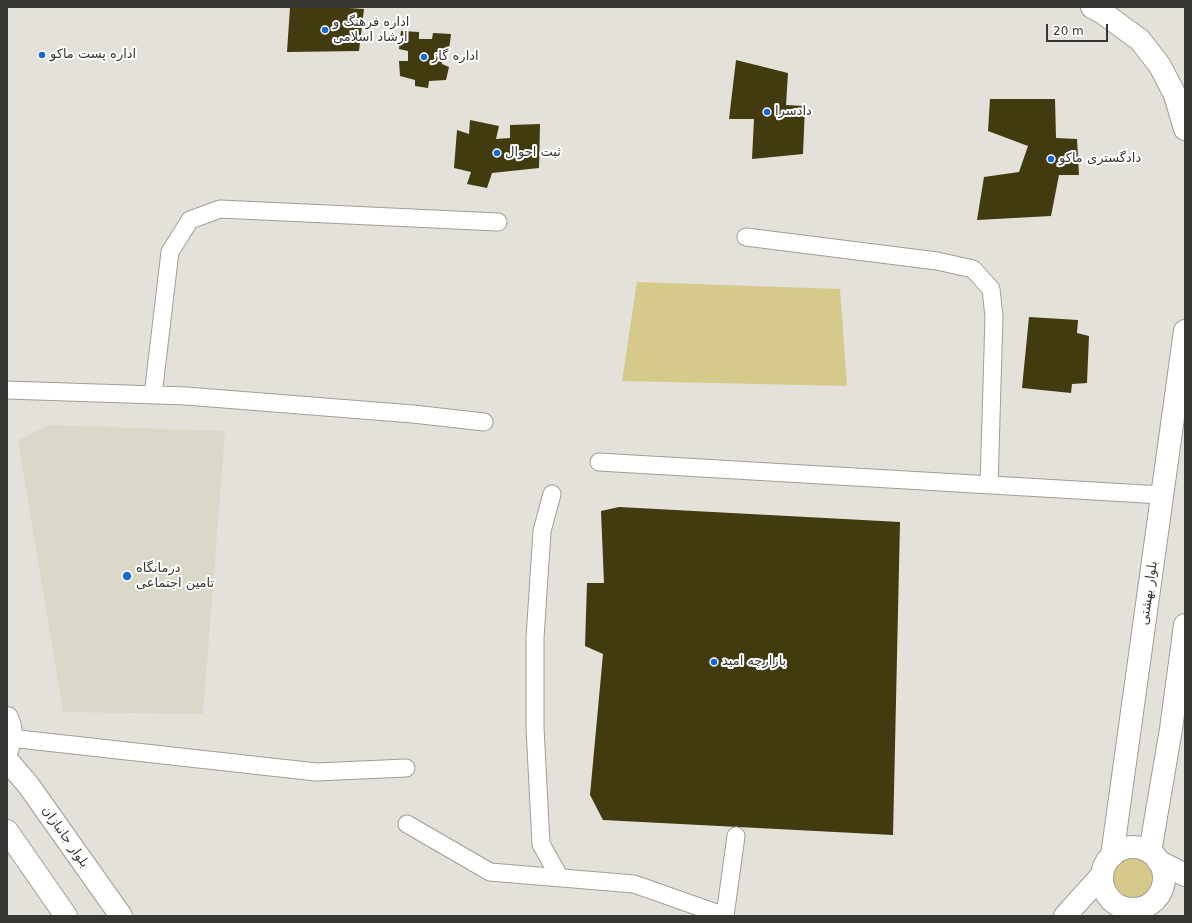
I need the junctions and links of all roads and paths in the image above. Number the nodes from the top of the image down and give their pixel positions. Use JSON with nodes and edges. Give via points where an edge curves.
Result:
{"nodes":[{"id":1,"x":1092,"y":7,"type":"edge"},
{"id":2,"x":1185,"y":129,"type":"edge"},
{"id":3,"x":498,"y":222,"type":"dead end"},
{"id":4,"x":746,"y":237,"type":"dead end"},
{"id":5,"x":1185,"y":331,"type":"edge"},
{"id":6,"x":7,"y":390,"type":"edge"},
{"id":7,"x":153,"y":395,"type":"junction"},
{"id":8,"x":484,"y":422,"type":"dead end"},
{"id":9,"x":599,"y":462,"type":"dead end"},
{"id":10,"x":989,"y":485,"type":"junction"},
{"id":11,"x":552,"y":494,"type":"dead end"},
{"id":12,"x":1162,"y":495,"type":"junction"},
{"id":13,"x":1185,"y":625,"type":"edge"},
{"id":14,"x":8,"y":736,"type":"edge"},
{"id":15,"x":7,"y":760,"type":"edge"},
{"id":16,"x":406,"y":768,"type":"dead end"},
{"id":17,"x":407,"y":824,"type":"dead end"},
{"id":18,"x":8,"y":832,"type":"edge"},
{"id":19,"x":736,"y":836,"type":"dead end"},
{"id":20,"x":1112,"y":856,"type":"junction"},
{"id":21,"x":1154,"y":856,"type":"junction"},
{"id":22,"x":1102,"y":875,"type":"junction"},
{"id":23,"x":1185,"y":875,"type":"edge"},
{"id":24,"x":560,"y":878,"type":"junction"},
{"id":25,"x":1129,"y":912,"type":"edge"},
{"id":26,"x":66,"y":916,"type":"edge"},
{"id":27,"x":121,"y":916,"type":"edge"},
{"id":28,"x":725,"y":916,"type":"edge"},
{"id":29,"x":1065,"y":916,"type":"edge"}],
"edges":[{"from":1,"to":2,"type":"main road","via":[[1134,35],[1144,45],[1160,66],[1175,96]]},
{"from":3,"to":7,"type":"street","via":[[220,209],[190,220],[170,252]]},
{"from":4,"to":10,"type":"street","via":[[937,261],[973,269],[990,289],[994,317]]},
{"from":5,"to":12,"type":"main road","name":"بلوار بهشتی"},
{"from":6,"to":7,"type":"street"},
{"from":7,"to":8,"type":"street","via":[[413,414]]},
{"from":9,"to":10,"type":"street"},
{"from":10,"to":12,"type":"street"},
{"from":11,"to":24,"type":"street","via":[[542,531],[535,638],[535,728],[541,844]]},
{"from":12,"to":20,"type":"main road","name":"بلوار بهشتی"},
{"from":13,"to":21,"type":"main road"},
{"from":14,"to":16,"type":"street","via":[[316,772]]},
{"from":15,"to":27,"type":"main road","name":"بلوار جانبازان","via":[[29,786]]},
{"from":17,"to":24,"type":"street","via":[[490,872]]},
{"from":18,"to":26,"type":"main road"},
{"from":19,"to":28,"type":"street"},
{"from":20,"to":21,"type":"main road","via":[[1120,850],[1140,848]]},
{"from":20,"to":22,"type":"main road"},
{"from":21,"to":23,"type":"main road"},
{"from":21,"to":25,"type":"main road","via":[[1164,876],[1160,893],[1149,905]]},
{"from":22,"to":25,"type":"main road","via":[[1104,891],[1109,898]]},
{"from":22,"to":29,"type":"main road"},
{"from":24,"to":28,"type":"street","via":[[634,884]]}]}
